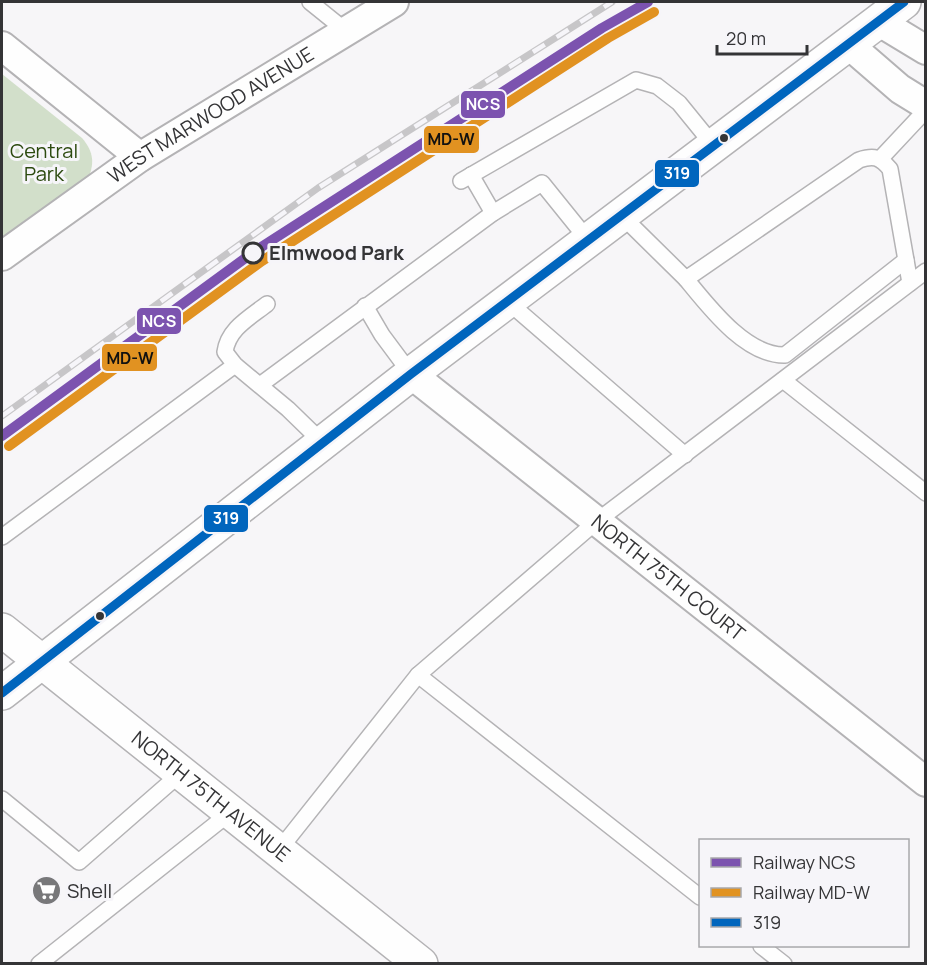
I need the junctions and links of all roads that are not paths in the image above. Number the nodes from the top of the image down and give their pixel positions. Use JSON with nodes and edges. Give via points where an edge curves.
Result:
{"nodes":[{"id":1,"x":310,"y":2,"type":"edge"},
{"id":2,"x":394,"y":2,"type":"edge"},
{"id":3,"x":904,"y":2,"type":"edge"},
{"id":4,"x":878,"y":21,"type":"junction"},
{"id":5,"x":346,"y":31,"type":"junction"},
{"id":6,"x":848,"y":44,"type":"junction"},
{"id":7,"x":2,"y":46,"type":"edge"},
{"id":8,"x":926,"y":50,"type":"edge"},
{"id":9,"x":926,"y":105,"type":"edge"},
{"id":10,"x":926,"y":110,"type":"edge"},
{"id":11,"x":714,"y":146,"type":"junction"},
{"id":12,"x":140,"y":157,"type":"junction"},
{"id":13,"x":880,"y":158,"type":"junction"},
{"id":14,"x":493,"y":213,"type":"junction"},
{"id":15,"x":622,"y":216,"type":"junction"},
{"id":16,"x":588,"y":240,"type":"junction"},
{"id":17,"x":2,"y":256,"type":"edge"},
{"id":18,"x":906,"y":260,"type":"junction"},
{"id":19,"x":926,"y":271,"type":"edge"},
{"id":20,"x":686,"y":279,"type":"junction"},
{"id":21,"x":910,"y":283,"type":"junction"},
{"id":22,"x":507,"y":301,"type":"junction"},
{"id":23,"x":267,"y":304,"type":"dead end"},
{"id":24,"x":365,"y":306,"type":"junction"},
{"id":25,"x":235,"y":365,"type":"junction"},
{"id":26,"x":411,"y":374,"type":"junction"},
{"id":27,"x":783,"y":380,"type":"junction"},
{"id":28,"x":260,"y":385,"type":"junction"},
{"id":29,"x":323,"y":443,"type":"junction"},
{"id":30,"x":685,"y":454,"type":"junction"},
{"id":31,"x":926,"y":493,"type":"edge"},
{"id":32,"x":597,"y":521,"type":"junction"},
{"id":33,"x":2,"y":537,"type":"edge"},
{"id":34,"x":2,"y":630,"type":"edge"},
{"id":35,"x":42,"y":661,"type":"junction"},
{"id":36,"x":418,"y":675,"type":"junction"},
{"id":37,"x":2,"y":693,"type":"edge"},
{"id":38,"x":181,"y":773,"type":"junction"},
{"id":39,"x":926,"y":782,"type":"edge"},
{"id":40,"x":2,"y":799,"type":"edge"},
{"id":41,"x":231,"y":812,"type":"junction"},
{"id":42,"x":279,"y":850,"type":"junction"},
{"id":43,"x":699,"y":896,"type":"edge"},
{"id":44,"x":764,"y":947,"type":"edge"},
{"id":45,"x":47,"y":961,"type":"edge"},
{"id":46,"x":421,"y":963,"type":"edge"},
{"id":47,"x":784,"y":963,"type":"edge"}],
"edges":[{"from":1,"to":5,"type":"lane"},
{"from":2,"to":5,"type":"street","name":"WEST MARWOOD AVENUE"},
{"from":3,"to":4,"type":"main road"},
{"from":4,"to":6,"type":"main road"},
{"from":4,"to":8,"type":"street"},
{"from":5,"to":12,"type":"street","name":"WEST MARWOOD AVENUE"},
{"from":6,"to":9,"type":"street","via":[[906,94]]},
{"from":6,"to":11,"type":"main road"},
{"from":7,"to":12,"type":"street"},
{"from":10,"to":13,"type":"lane"},
{"from":11,"to":14,"type":"lane","via":[[679,103],[657,86],[636,80],[466,178]]},
{"from":11,"to":15,"type":"main road"},
{"from":12,"to":17,"type":"street","name":"WEST MARWOOD AVENUE"},
{"from":13,"to":18,"type":"lane","via":[[890,169]]},
{"from":13,"to":20,"type":"lane","via":[[859,160]]},
{"from":14,"to":16,"type":"lane","via":[[542,183]]},
{"from":14,"to":24,"type":"lane"},
{"from":15,"to":16,"type":"main road"},
{"from":15,"to":20,"type":"lane"},
{"from":16,"to":22,"type":"main road"},
{"from":18,"to":20,"type":"lane","via":[[785,355],[763,352],[741,338]]},
{"from":18,"to":21,"type":"lane"},
{"from":19,"to":21,"type":"lane"},
{"from":21,"to":27,"type":"lane"},
{"from":22,"to":26,"type":"main road"},
{"from":22,"to":30,"type":"lane"},
{"from":23,"to":25,"type":"lane","via":[[238,325],[226,340],[225,352]]},
{"from":24,"to":26,"type":"lane"},
{"from":24,"to":28,"type":"lane"},
{"from":25,"to":28,"type":"lane"},
{"from":25,"to":33,"type":"lane"},
{"from":26,"to":29,"type":"main road"},
{"from":26,"to":32,"type":"street","name":"NORTH 75TH COURT"},
{"from":27,"to":30,"type":"lane"},
{"from":27,"to":31,"type":"lane"},
{"from":28,"to":29,"type":"lane"},
{"from":29,"to":35,"type":"main road"},
{"from":30,"to":32,"type":"lane"},
{"from":32,"to":36,"type":"lane"},
{"from":32,"to":39,"type":"street","name":"NORTH 75TH COURT"},
{"from":34,"to":35,"type":"main road","name":"NORTH 75TH AVENUE"},
{"from":35,"to":37,"type":"main road"},
{"from":35,"to":38,"type":"main road","name":"NORTH 75TH AVENUE"},
{"from":36,"to":42,"type":"lane"},
{"from":36,"to":43,"type":"lane"},
{"from":38,"to":40,"type":"lane","via":[[79,862]]},
{"from":38,"to":41,"type":"main road","name":"NORTH 75TH AVENUE"},
{"from":41,"to":42,"type":"main road","name":"NORTH 75TH AVENUE"},
{"from":41,"to":45,"type":"lane"},
{"from":42,"to":46,"type":"main road","name":"NORTH 75TH AVENUE"},
{"from":44,"to":47,"type":"lane"}]}
